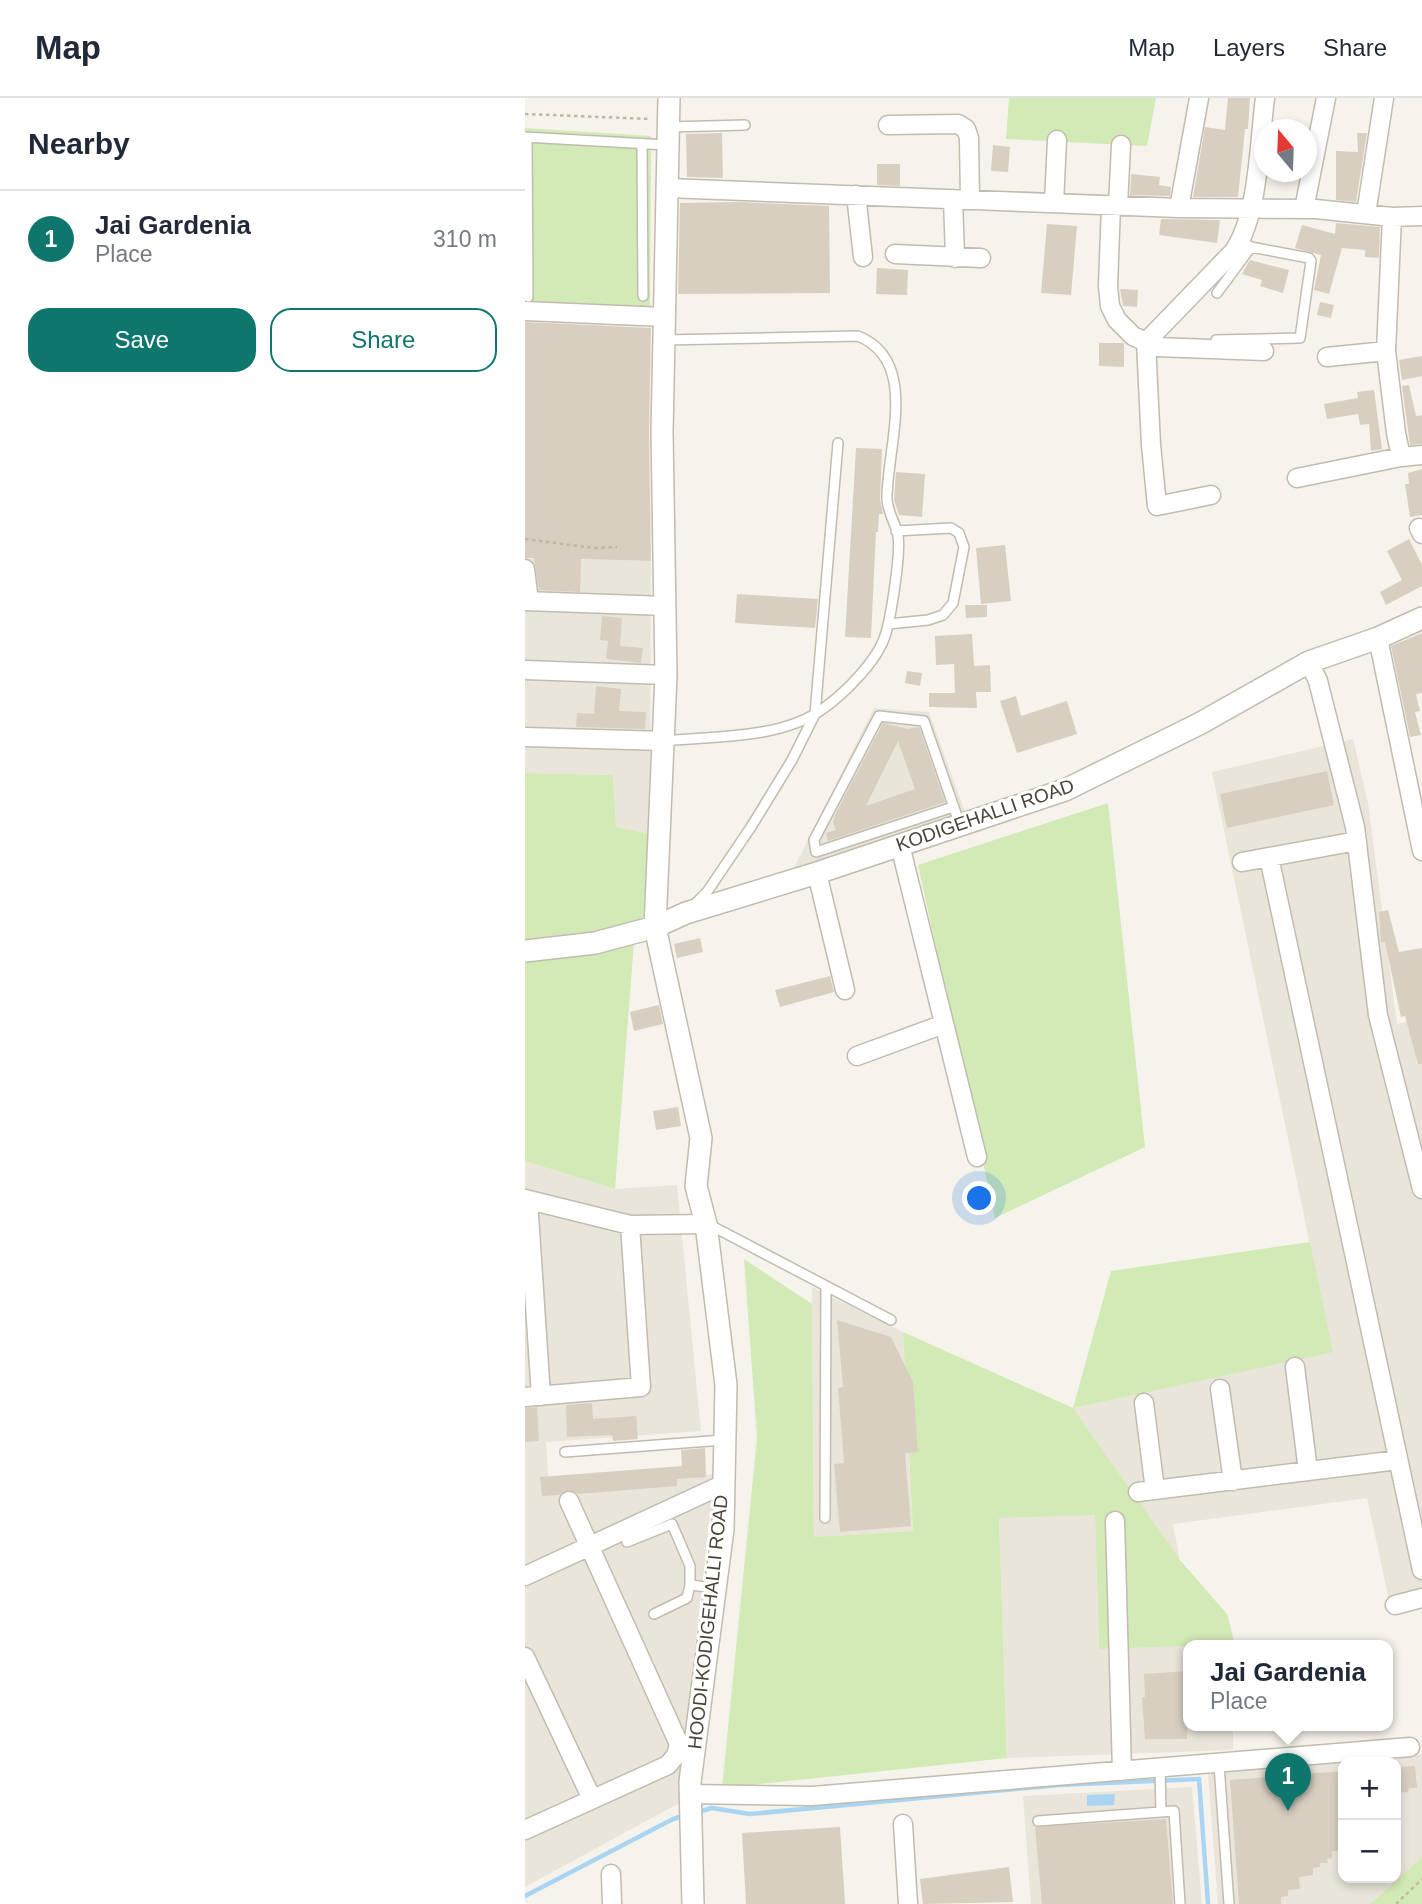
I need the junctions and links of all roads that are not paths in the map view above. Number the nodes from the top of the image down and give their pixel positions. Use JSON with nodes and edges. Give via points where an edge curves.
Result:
{"nodes":[{"id":1,"x":669,"y":98,"type":"edge"},
{"id":2,"x":1199,"y":98,"type":"edge"},
{"id":3,"x":1265,"y":98,"type":"edge"},
{"id":4,"x":1326,"y":98,"type":"edge"},
{"id":5,"x":1384,"y":98,"type":"edge"},
{"id":6,"x":745,"y":125,"type":"dead end"},
{"id":7,"x":888,"y":125,"type":"dead end"},
{"id":8,"x":667,"y":131,"type":"junction"},
{"id":9,"x":526,"y":137,"type":"edge"},
{"id":10,"x":1057,"y":140,"type":"dead end"},
{"id":11,"x":642,"y":144,"type":"junction"},
{"id":12,"x":1121,"y":145,"type":"dead end"},
{"id":13,"x":667,"y":188,"type":"junction"},
{"id":14,"x":856,"y":195,"type":"junction"},
{"id":15,"x":961,"y":199,"type":"junction"},
{"id":16,"x":1054,"y":203,"type":"junction"},
{"id":17,"x":1114,"y":205,"type":"junction"},
{"id":18,"x":1179,"y":208,"type":"junction"},
{"id":19,"x":1252,"y":209,"type":"junction"},
{"id":20,"x":1304,"y":209,"type":"junction"},
{"id":21,"x":1366,"y":214,"type":"junction"},
{"id":22,"x":1422,"y":216,"type":"edge"},
{"id":23,"x":1392,"y":217,"type":"junction"},
{"id":24,"x":1246,"y":244,"type":"junction"},
{"id":25,"x":895,"y":254,"type":"dead end"},
{"id":26,"x":863,"y":257,"type":"dead end"},
{"id":27,"x":955,"y":258,"type":"junction"},
{"id":28,"x":981,"y":258,"type":"dead end"},
{"id":29,"x":1217,"y":293,"type":"dead end"},
{"id":30,"x":643,"y":296,"type":"dead end"},
{"id":31,"x":526,"y":304,"type":"edge"},
{"id":32,"x":664,"y":317,"type":"junction"},
{"id":33,"x":664,"y":340,"type":"junction"},
{"id":34,"x":1216,"y":340,"type":"dead end"},
{"id":35,"x":1146,"y":342,"type":"junction"},
{"id":36,"x":1264,"y":351,"type":"dead end"},
{"id":37,"x":1386,"y":351,"type":"junction"},
{"id":38,"x":1327,"y":357,"type":"dead end"},
{"id":39,"x":838,"y":443,"type":"dead end"},
{"id":40,"x":1422,"y":455,"type":"edge"},
{"id":41,"x":1401,"y":457,"type":"junction"},
{"id":42,"x":1297,"y":478,"type":"dead end"},
{"id":43,"x":1211,"y":495,"type":"dead end"},
{"id":44,"x":896,"y":531,"type":"junction"},
{"id":45,"x":525,"y":569,"type":"edge"},
{"id":46,"x":527,"y":601,"type":"edge"},
{"id":47,"x":666,"y":606,"type":"junction"},
{"id":48,"x":1422,"y":618,"type":"edge"},
{"id":49,"x":888,"y":624,"type":"junction"},
{"id":50,"x":1378,"y":638,"type":"junction"},
{"id":51,"x":1309,"y":662,"type":"junction"},
{"id":52,"x":525,"y":670,"type":"edge"},
{"id":53,"x":666,"y":675,"type":"junction"},
{"id":54,"x":815,"y":714,"type":"junction"},
{"id":55,"x":525,"y":737,"type":"edge"},
{"id":56,"x":665,"y":741,"type":"junction"},
{"id":57,"x":956,"y":816,"type":"junction"},
{"id":58,"x":1357,"y":841,"type":"junction"},
{"id":59,"x":900,"y":845,"type":"junction"},
{"id":60,"x":1422,"y":851,"type":"edge"},
{"id":61,"x":1269,"y":857,"type":"junction"},
{"id":62,"x":1242,"y":862,"type":"dead end"},
{"id":63,"x":827,"y":863,"type":"junction"},
{"id":64,"x":686,"y":913,"type":"junction"},
{"id":65,"x":655,"y":927,"type":"junction"},
{"id":66,"x":525,"y":951,"type":"edge"},
{"id":67,"x":845,"y":990,"type":"dead end"},
{"id":68,"x":944,"y":1024,"type":"junction"},
{"id":69,"x":857,"y":1056,"type":"dead end"},
{"id":70,"x":977,"y":1157,"type":"dead end"},
{"id":71,"x":1422,"y":1189,"type":"edge"},
{"id":72,"x":526,"y":1200,"type":"edge"},
{"id":73,"x":706,"y":1224,"type":"junction"},
{"id":74,"x":630,"y":1225,"type":"junction"},
{"id":75,"x":826,"y":1286,"type":"junction"},
{"id":76,"x":891,"y":1320,"type":"dead end"},
{"id":77,"x":1295,"y":1367,"type":"dead end"},
{"id":78,"x":1220,"y":1389,"type":"dead end"},
{"id":79,"x":533,"y":1396,"type":"edge"},
{"id":80,"x":1144,"y":1404,"type":"dead end"},
{"id":81,"x":725,"y":1439,"type":"junction"},
{"id":82,"x":565,"y":1452,"type":"dead end"},
{"id":83,"x":1398,"y":1460,"type":"junction"},
{"id":84,"x":1308,"y":1471,"type":"junction"},
{"id":85,"x":1233,"y":1481,"type":"junction"},
{"id":86,"x":724,"y":1485,"type":"junction"},
{"id":87,"x":569,"y":1501,"type":"dead end"},
{"id":88,"x":825,"y":1518,"type":"dead end"},
{"id":89,"x":1115,"y":1521,"type":"dead end"},
{"id":90,"x":627,"y":1542,"type":"dead end"},
{"id":91,"x":588,"y":1545,"type":"junction"},
{"id":92,"x":1422,"y":1570,"type":"edge"},
{"id":93,"x":525,"y":1576,"type":"edge"},
{"id":94,"x":706,"y":1584,"type":"junction"},
{"id":95,"x":690,"y":1585,"type":"junction"},
{"id":96,"x":1422,"y":1598,"type":"edge"},
{"id":97,"x":1395,"y":1605,"type":"dead end"},
{"id":98,"x":654,"y":1614,"type":"dead end"},
{"id":99,"x":525,"y":1657,"type":"edge"},
{"id":100,"x":1410,"y":1747,"type":"dead end"},
{"id":101,"x":1219,"y":1765,"type":"junction"},
{"id":102,"x":1122,"y":1771,"type":"junction"},
{"id":103,"x":1160,"y":1771,"type":"junction"},
{"id":104,"x":591,"y":1799,"type":"junction"},
{"id":105,"x":691,"y":1807,"type":"junction"},
{"id":106,"x":1161,"y":1812,"type":"junction"},
{"id":107,"x":1038,"y":1821,"type":"dead end"},
{"id":108,"x":903,"y":1824,"type":"dead end"},
{"id":109,"x":525,"y":1830,"type":"edge"},
{"id":110,"x":611,"y":1874,"type":"dead end"},
{"id":111,"x":612,"y":1904,"type":"edge"},
{"id":112,"x":693,"y":1904,"type":"edge"},
{"id":113,"x":908,"y":1904,"type":"edge"},
{"id":114,"x":1180,"y":1904,"type":"edge"},
{"id":115,"x":1229,"y":1904,"type":"edge"}],
"edges":[{"from":1,"to":8,"type":"street","name":"HOODI-KODIGEHALLI ROAD"},
{"from":2,"to":18,"type":"street"},
{"from":3,"to":19,"type":"street"},
{"from":4,"to":20,"type":"street"},
{"from":5,"to":21,"type":"street"},
{"from":6,"to":8,"type":"lane"},
{"from":7,"to":15,"type":"street","via":[[958,124],[966,129],[969,138]]},
{"from":8,"to":11,"type":"lane"},
{"from":8,"to":13,"type":"street","name":"HOODI-KODIGEHALLI ROAD"},
{"from":9,"to":11,"type":"lane"},
{"from":9,"to":31,"type":"lane"},
{"from":10,"to":16,"type":"street"},
{"from":11,"to":30,"type":"lane"},
{"from":12,"to":17,"type":"street"},
{"from":13,"to":14,"type":"street"},
{"from":13,"to":32,"type":"street","name":"HOODI-KODIGEHALLI ROAD"},
{"from":14,"to":15,"type":"street"},
{"from":14,"to":26,"type":"street"},
{"from":15,"to":16,"type":"street"},
{"from":15,"to":27,"type":"street"},
{"from":16,"to":17,"type":"street"},
{"from":17,"to":18,"type":"street"},
{"from":17,"to":35,"type":"street","via":[[1110,306],[1117,320]]},
{"from":18,"to":19,"type":"street"},
{"from":19,"to":20,"type":"street"},
{"from":19,"to":24,"type":"street"},
{"from":20,"to":21,"type":"street"},
{"from":21,"to":23,"type":"street"},
{"from":22,"to":23,"type":"street"},
{"from":23,"to":37,"type":"street"},
{"from":24,"to":29,"type":"lane"},
{"from":24,"to":34,"type":"lane","via":[[1311,261],[1300,338]]},
{"from":24,"to":35,"type":"street"},
{"from":25,"to":27,"type":"street"},
{"from":27,"to":28,"type":"street"},
{"from":31,"to":32,"type":"street"},
{"from":32,"to":33,"type":"street","name":"HOODI-KODIGEHALLI ROAD"},
{"from":33,"to":44,"type":"lane","via":[[858,336],[871,341],[885,355],[896,397],[887,501]]},
{"from":33,"to":47,"type":"street","name":"HOODI-KODIGEHALLI ROAD"},
{"from":35,"to":36,"type":"street","via":[[1157,347]]},
{"from":35,"to":43,"type":"street","via":[[1157,506]]},
{"from":37,"to":38,"type":"street"},
{"from":37,"to":41,"type":"street"},
{"from":39,"to":54,"type":"lane"},
{"from":40,"to":41,"type":"street"},
{"from":41,"to":42,"type":"street"},
{"from":44,"to":49,"type":"lane"},
{"from":44,"to":49,"type":"lane","via":[[951,528],[959,533],[964,547],[953,603],[943,615]]},
{"from":45,"to":46,"type":"street"},
{"from":46,"to":47,"type":"street"},
{"from":47,"to":53,"type":"street","name":"HOODI-KODIGEHALLI ROAD"},
{"from":48,"to":50,"type":"street","name":"KODIGEHALLI ROAD"},
{"from":49,"to":54,"type":"lane","via":[[876,655]]},
{"from":50,"to":51,"type":"street","name":"KODIGEHALLI ROAD"},
{"from":50,"to":60,"type":"street"},
{"from":51,"to":57,"type":"street","name":"KODIGEHALLI ROAD","via":[[1199,724],[1065,790]]},
{"from":51,"to":58,"type":"street","via":[[1318,681]]},
{"from":52,"to":53,"type":"street"},
{"from":53,"to":56,"type":"street","name":"HOODI-KODIGEHALLI ROAD"},
{"from":54,"to":56,"type":"lane","via":[[776,730]]},
{"from":54,"to":64,"type":"lane","via":[[751,827],[707,892]]},
{"from":55,"to":56,"type":"street"},
{"from":56,"to":65,"type":"street","name":"HOODI-KODIGEHALLI ROAD"},
{"from":57,"to":59,"type":"street","name":"KODIGEHALLI ROAD"},
{"from":57,"to":63,"type":"lane"},
{"from":57,"to":63,"type":"lane","via":[[924,721],[879,716],[814,840],[816,852]]},
{"from":58,"to":61,"type":"street"},
{"from":58,"to":71,"type":"street","via":[[1378,1015]]},
{"from":59,"to":63,"type":"street","name":"KODIGEHALLI ROAD"},
{"from":59,"to":68,"type":"street"},
{"from":61,"to":62,"type":"street"},
{"from":61,"to":83,"type":"street"},
{"from":63,"to":64,"type":"street","name":"KODIGEHALLI ROAD"},
{"from":63,"to":67,"type":"street"},
{"from":64,"to":65,"type":"street","name":"KODIGEHALLI ROAD"},
{"from":65,"to":66,"type":"street","name":"KODIGEHALLI ROAD","via":[[595,943]]},
{"from":65,"to":73,"type":"street","name":"HOODI-KODIGEHALLI ROAD","via":[[701,1138],[696,1186]]},
{"from":68,"to":69,"type":"street"},
{"from":68,"to":70,"type":"street"},
{"from":72,"to":74,"type":"street"},
{"from":72,"to":79,"type":"street"},
{"from":73,"to":74,"type":"street"},
{"from":73,"to":75,"type":"lane"},
{"from":73,"to":81,"type":"street","name":"HOODI-KODIGEHALLI ROAD","via":[[726,1385]]},
{"from":74,"to":79,"type":"street","via":[[641,1387]]},
{"from":75,"to":76,"type":"lane"},
{"from":75,"to":88,"type":"lane"},
{"from":77,"to":84,"type":"street"},
{"from":78,"to":85,"type":"street"},
{"from":80,"to":85,"type":"street","via":[[1146,1491]]},
{"from":81,"to":82,"type":"lane"},
{"from":81,"to":86,"type":"street","name":"HOODI-KODIGEHALLI ROAD"},
{"from":83,"to":84,"type":"street"},
{"from":83,"to":92,"type":"street"},
{"from":84,"to":85,"type":"street"},
{"from":86,"to":91,"type":"street"},
{"from":86,"to":94,"type":"street","name":"HOODI-KODIGEHALLI ROAD","via":[[723,1529]]},
{"from":87,"to":91,"type":"street"},
{"from":89,"to":102,"type":"street"},
{"from":90,"to":95,"type":"lane","via":[[672,1524],[690,1566]]},
{"from":91,"to":93,"type":"street"},
{"from":91,"to":104,"type":"street","via":[[679,1744],[668,1765]]},
{"from":94,"to":95,"type":"lane"},
{"from":94,"to":105,"type":"street","name":"HOODI-KODIGEHALLI ROAD"},
{"from":95,"to":98,"type":"lane","via":[[687,1598]]},
{"from":96,"to":97,"type":"street"},
{"from":99,"to":104,"type":"street"},
{"from":100,"to":101,"type":"street"},
{"from":101,"to":103,"type":"street"},
{"from":101,"to":115,"type":"lane"},
{"from":102,"to":103,"type":"street"},
{"from":102,"to":105,"type":"street"},
{"from":103,"to":106,"type":"lane"},
{"from":104,"to":109,"type":"street"},
{"from":105,"to":112,"type":"street","name":"HOODI-KODIGEHALLI ROAD"},
{"from":106,"to":107,"type":"lane"},
{"from":106,"to":114,"type":"lane","via":[[1174,1811]]},
{"from":108,"to":113,"type":"street"},
{"from":110,"to":111,"type":"street"}]}
